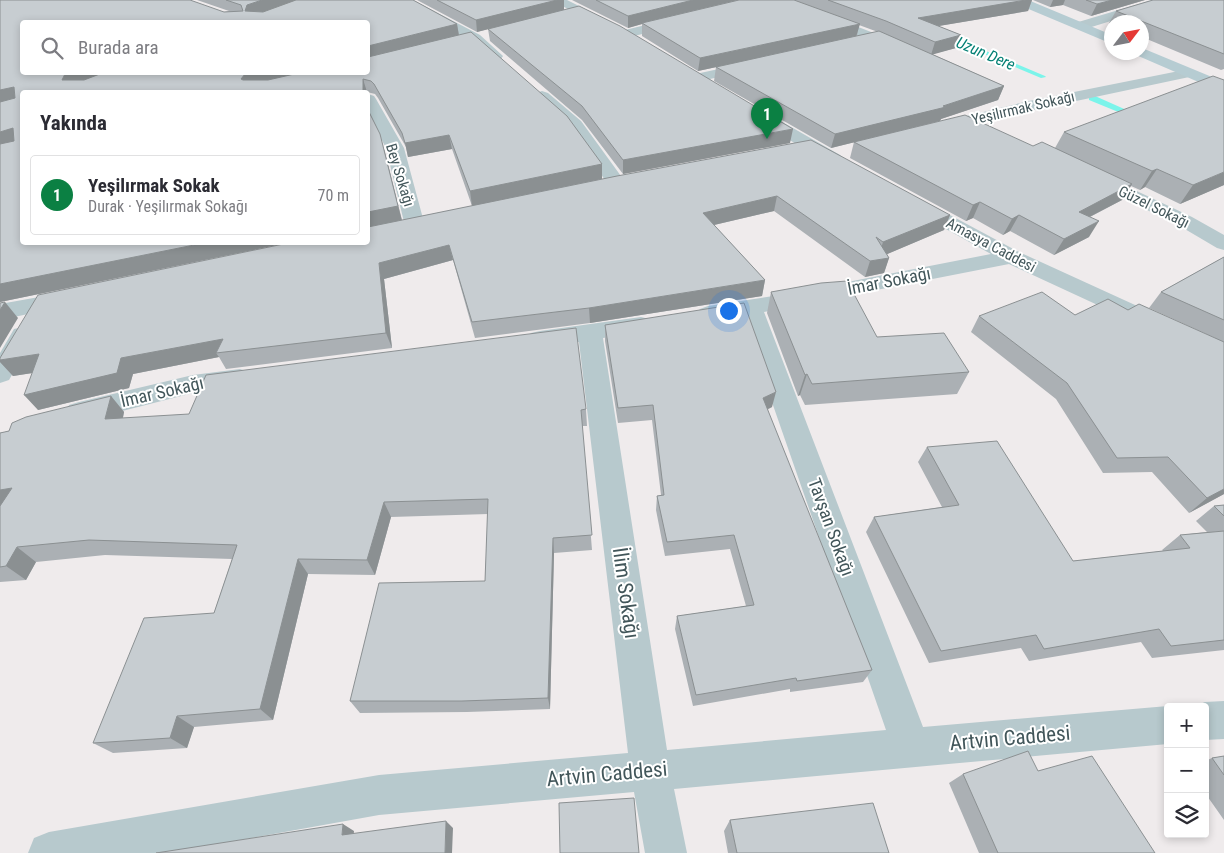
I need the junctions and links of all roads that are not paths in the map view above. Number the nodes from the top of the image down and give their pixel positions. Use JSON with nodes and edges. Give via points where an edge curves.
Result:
{"nodes":[{"id":1,"x":404,"y":0,"type":"edge"},
{"id":2,"x":778,"y":0,"type":"edge"},
{"id":3,"x":1018,"y":0,"type":"edge"},
{"id":4,"x":1165,"y":0,"type":"edge"},
{"id":5,"x":559,"y":8,"type":"edge"},
{"id":6,"x":694,"y":17,"type":"edge"},
{"id":7,"x":1080,"y":26,"type":"junction"},
{"id":8,"x":494,"y":34,"type":"edge"},
{"id":9,"x":626,"y":34,"type":"junction"},
{"id":10,"x":1104,"y":36,"type":"edge"},
{"id":11,"x":475,"y":38,"type":"junction"},
{"id":12,"x":877,"y":38,"type":"junction"},
{"id":13,"x":457,"y":43,"type":"edge"},
{"id":14,"x":849,"y":44,"type":"edge"},
{"id":15,"x":649,"y":49,"type":"edge"},
{"id":16,"x":913,"y":54,"type":"edge"},
{"id":17,"x":1149,"y":56,"type":"edge"},
{"id":18,"x":504,"y":63,"type":"edge"},
{"id":19,"x":762,"y":64,"type":"edge"},
{"id":20,"x":1189,"y":73,"type":"junction"},
{"id":21,"x":532,"y":88,"type":"edge"},
{"id":22,"x":1224,"y":88,"type":"edge"},
{"id":23,"x":720,"y":93,"type":"edge"},
{"id":24,"x":1011,"y":98,"type":"dead end"},
{"id":25,"x":370,"y":104,"type":"edge"},
{"id":26,"x":1029,"y":106,"type":"junction"},
{"id":27,"x":745,"y":108,"type":"edge"},
{"id":28,"x":974,"y":120,"type":"junction"},
{"id":29,"x":922,"y":132,"type":"edge"},
{"id":30,"x":999,"y":132,"type":"edge"},
{"id":31,"x":811,"y":146,"type":"junction"},
{"id":32,"x":782,"y":152,"type":"edge"},
{"id":33,"x":847,"y":158,"type":"edge"},
{"id":34,"x":1078,"y":170,"type":"edge"},
{"id":35,"x":636,"y":180,"type":"edge"},
{"id":36,"x":617,"y":183,"type":"junction"},
{"id":37,"x":598,"y":187,"type":"edge"},
{"id":38,"x":898,"y":194,"type":"edge"},
{"id":39,"x":434,"y":222,"type":"edge"},
{"id":40,"x":415,"y":226,"type":"junction"},
{"id":41,"x":396,"y":230,"type":"edge"},
{"id":42,"x":1224,"y":244,"type":"edge"},
{"id":43,"x":1011,"y":257,"type":"junction"},
{"id":44,"x":88,"y":294,"type":"edge"},
{"id":45,"x":40,"y":304,"type":"junction"},
{"id":46,"x":751,"y":307,"type":"junction"},
{"id":47,"x":0,"y":312,"type":"edge"},
{"id":48,"x":1153,"y":322,"type":"edge"},
{"id":49,"x":590,"y":333,"type":"junction"},
{"id":50,"x":522,"y":342,"type":"edge"},
{"id":51,"x":0,"y":374,"type":"edge"},
{"id":52,"x":260,"y":375,"type":"edge"},
{"id":53,"x":53,"y":418,"type":"edge"},
{"id":54,"x":1224,"y":720,"type":"edge"},
{"id":55,"x":1209,"y":721,"type":"edge"},
{"id":56,"x":1164,"y":725,"type":"edge"},
{"id":57,"x":911,"y":746,"type":"junction"},
{"id":58,"x":650,"y":770,"type":"junction"},
{"id":59,"x":49,"y":853,"type":"edge"},
{"id":60,"x":666,"y":853,"type":"edge"}],
"edges":[{"from":1,"to":11,"type":"street"},
{"from":2,"to":12,"type":"street"},
{"from":3,"to":7,"type":"main road"},
{"from":4,"to":7,"type":"street"},
{"from":5,"to":9,"type":"street","via":[[579,12]]},
{"from":6,"to":9,"type":"street"},
{"from":7,"to":10,"type":"main road"},
{"from":8,"to":11,"type":"street"},
{"from":9,"to":15,"type":"street"},
{"from":11,"to":13,"type":"street"},
{"from":11,"to":18,"type":"street"},
{"from":12,"to":14,"type":"street"},
{"from":12,"to":16,"type":"street"},
{"from":17,"to":20,"type":"main road"},
{"from":19,"to":23,"type":"street","via":[[688,73]]},
{"from":20,"to":22,"type":"main road"},
{"from":20,"to":26,"type":"street","name":"Yeşilırmak Sokağı"},
{"from":21,"to":36,"type":"street","via":[[575,125]]},
{"from":24,"to":26,"type":"street"},
{"from":25,"to":40,"type":"street","name":"Bey Sokağı","via":[[395,148]]},
{"from":26,"to":28,"type":"street","name":"Yeşilırmak Sokağı"},
{"from":27,"to":31,"type":"street"},
{"from":28,"to":29,"type":"street","name":"Yeşilırmak Sokağı"},
{"from":28,"to":30,"type":"street"},
{"from":31,"to":32,"type":"street"},
{"from":31,"to":33,"type":"street","via":[[829,156]]},
{"from":34,"to":42,"type":"street","name":"Güzel Sokağı","via":[[1185,221]]},
{"from":35,"to":36,"type":"street"},
{"from":36,"to":37,"type":"street"},
{"from":38,"to":43,"type":"street","name":"Amasya Caddesi"},
{"from":39,"to":40,"type":"street"},
{"from":40,"to":41,"type":"street"},
{"from":43,"to":46,"type":"street","name":"İmar Sokağı"},
{"from":43,"to":48,"type":"street","name":"Amasya Caddesi"},
{"from":44,"to":45,"type":"street"},
{"from":45,"to":47,"type":"street"},
{"from":45,"to":51,"type":"street"},
{"from":46,"to":49,"type":"street","name":"İmar Sokağı"},
{"from":46,"to":57,"type":"street","name":"Tavşan Sokağı"},
{"from":49,"to":50,"type":"street","name":"İmar Sokağı"},
{"from":49,"to":58,"type":"street","name":"İlim Sokağı"},
{"from":52,"to":53,"type":"street","name":"İmar Sokağı","via":[[192,384]]},
{"from":54,"to":55,"type":"street"},
{"from":56,"to":57,"type":"street","name":"Artvin Caddesi"},
{"from":57,"to":58,"type":"street","name":"Artvin Caddesi"},
{"from":58,"to":59,"type":"street","name":"Artvin Caddesi","via":[[379,795]]},
{"from":58,"to":60,"type":"street","name":"İlim Sokağı"}]}
